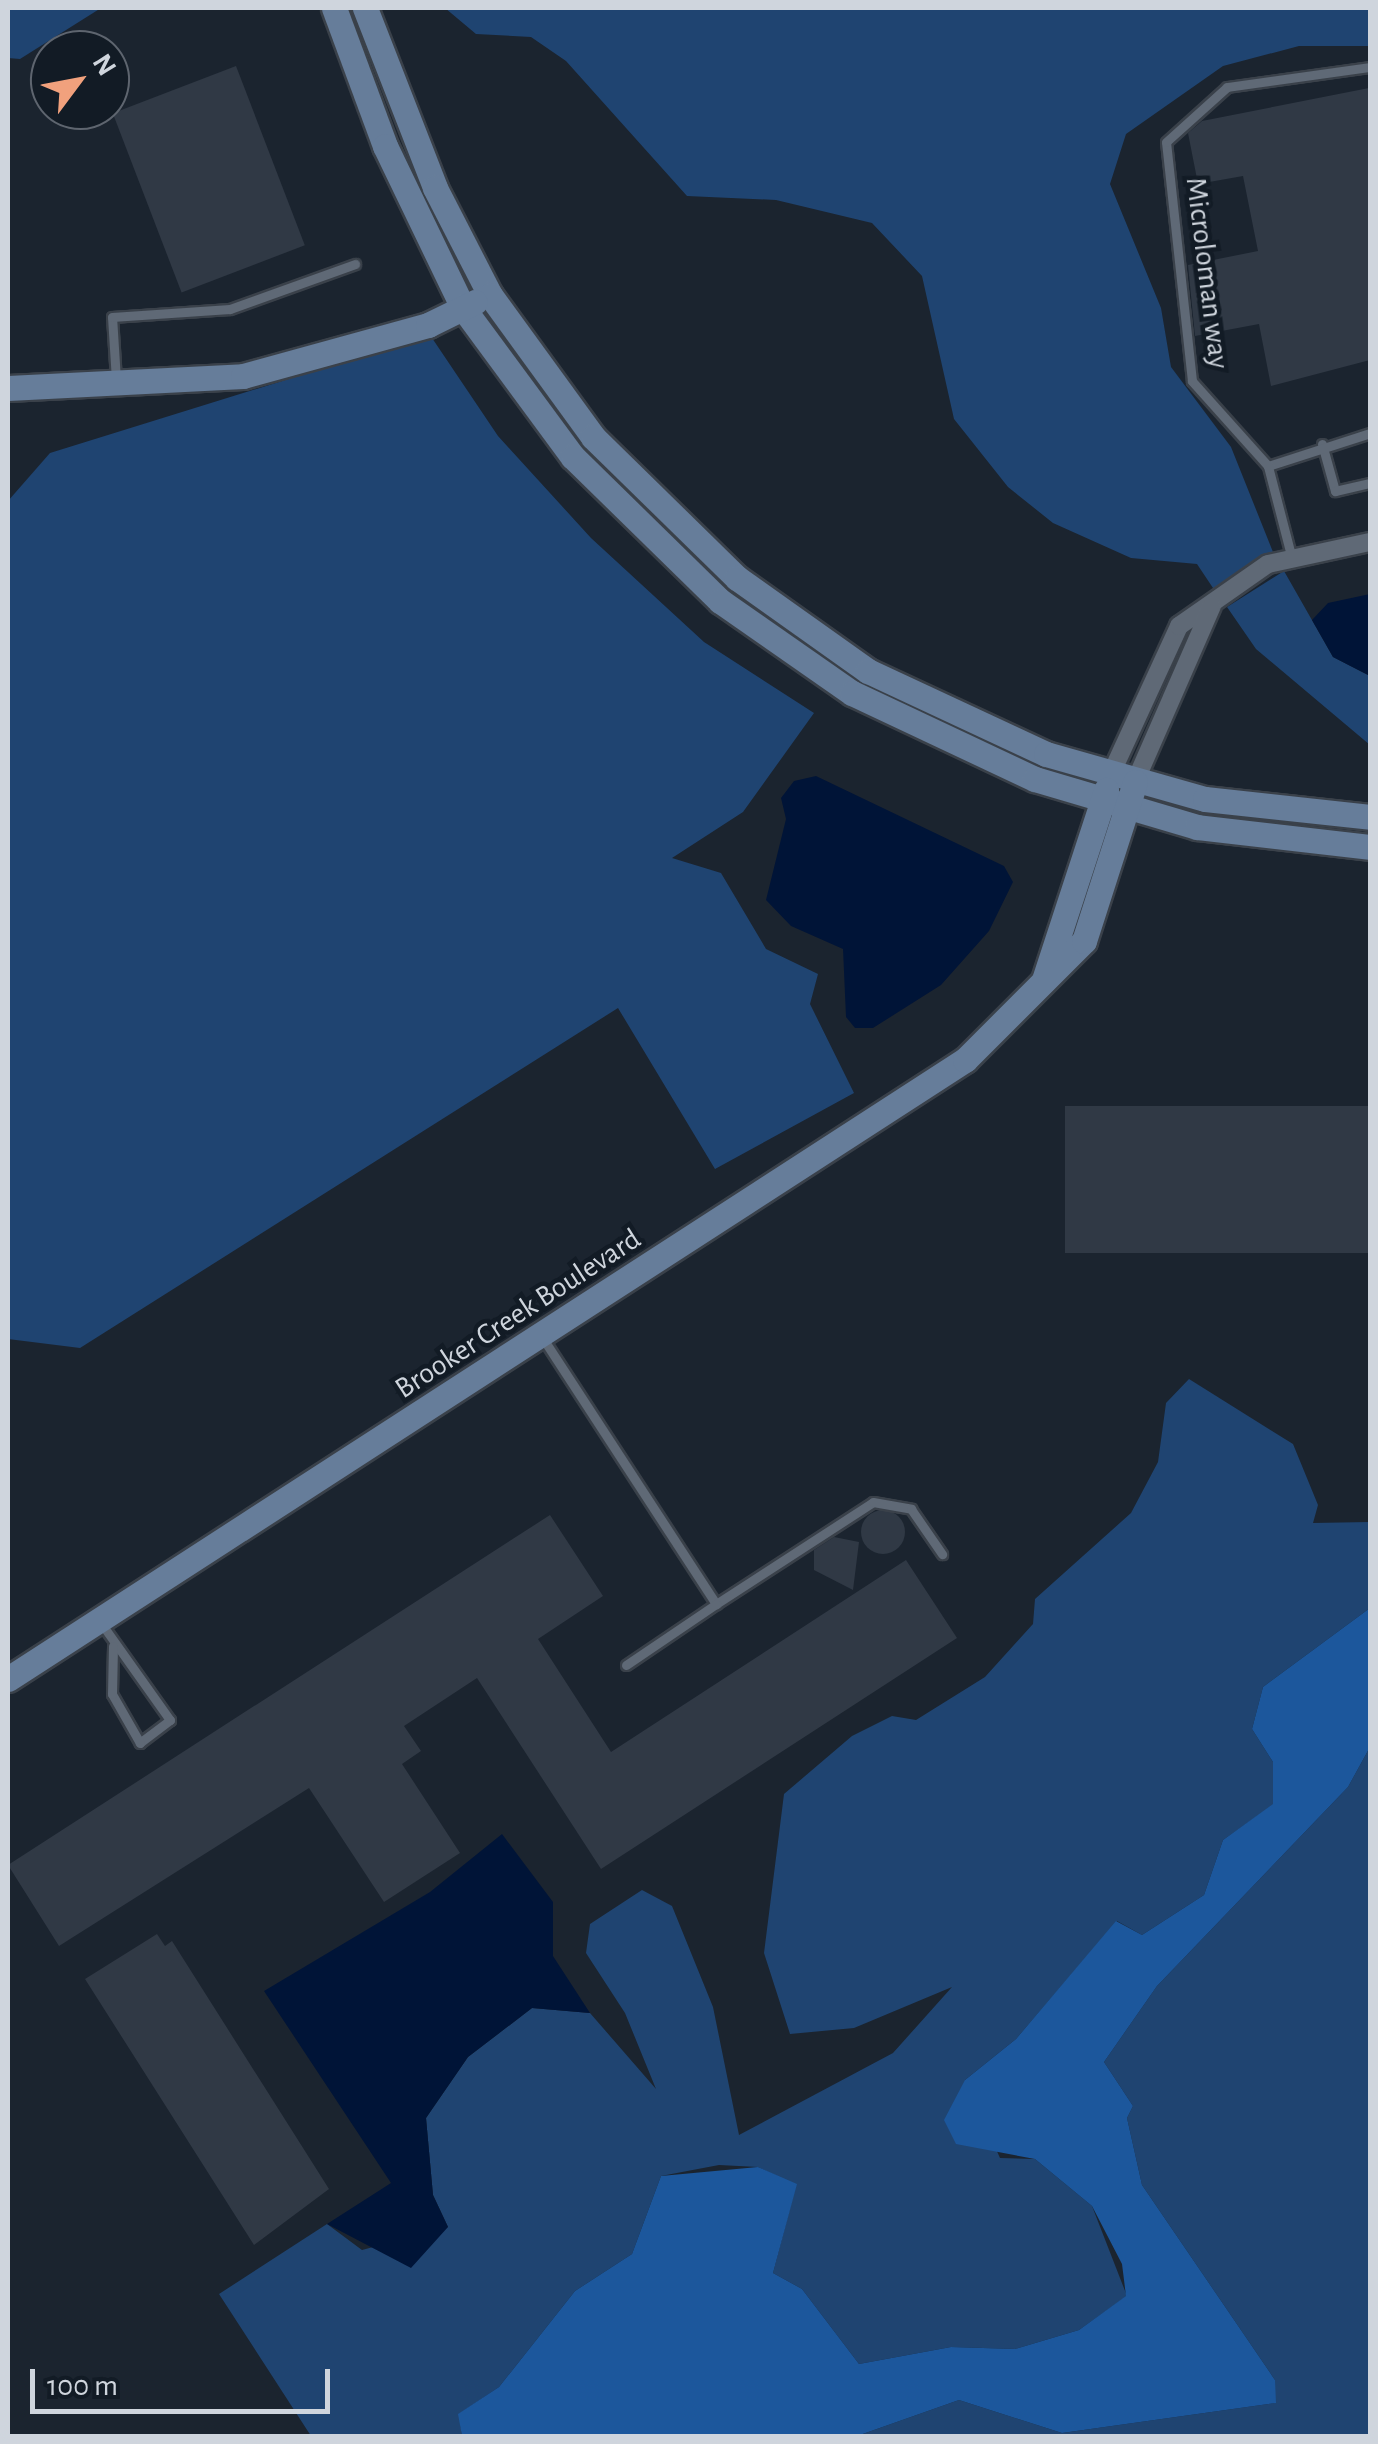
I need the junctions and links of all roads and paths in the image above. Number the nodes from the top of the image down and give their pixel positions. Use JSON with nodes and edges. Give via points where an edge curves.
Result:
{"nodes":[{"id":1,"x":334,"y":8,"type":"edge"},
{"id":2,"x":365,"y":8,"type":"edge"},
{"id":3,"x":1370,"y":67,"type":"edge"},
{"id":4,"x":354,"y":264,"type":"dead end"},
{"id":5,"x":490,"y":295,"type":"junction"},
{"id":6,"x":463,"y":308,"type":"junction"},
{"id":7,"x":116,"y":387,"type":"junction"},
{"id":8,"x":8,"y":388,"type":"edge"},
{"id":9,"x":1370,"y":433,"type":"edge"},
{"id":10,"x":1322,"y":444,"type":"junction"},
{"id":11,"x":1268,"y":466,"type":"junction"},
{"id":12,"x":1370,"y":483,"type":"edge"},
{"id":13,"x":1370,"y":542,"type":"edge"},
{"id":14,"x":1292,"y":559,"type":"junction"},
{"id":15,"x":1212,"y":606,"type":"junction"},
{"id":16,"x":1123,"y":778,"type":"junction"},
{"id":17,"x":1114,"y":806,"type":"junction"},
{"id":18,"x":1370,"y":817,"type":"edge"},
{"id":19,"x":1370,"y":846,"type":"edge"},
{"id":20,"x":542,"y":1337,"type":"junction"},
{"id":21,"x":942,"y":1554,"type":"dead end"},
{"id":22,"x":716,"y":1604,"type":"junction"},
{"id":23,"x":99,"y":1620,"type":"junction"},
{"id":24,"x":113,"y":1646,"type":"junction"},
{"id":25,"x":626,"y":1666,"type":"dead end"},
{"id":26,"x":8,"y":1680,"type":"edge"}],
"edges":[{"from":1,"to":6,"type":"main road","via":[[384,146]]},
{"from":2,"to":5,"type":"main road","via":[[434,188]]},
{"from":3,"to":11,"type":"lane","name":"Microloman way","via":[[1227,87],[1166,142],[1192,381]]},
{"from":4,"to":7,"type":"lane","via":[[230,309],[112,318]]},
{"from":5,"to":6,"type":"main road"},
{"from":5,"to":16,"type":"main road","via":[[593,437],[737,578],[920,698]]},
{"from":6,"to":7,"type":"main road","via":[[243,376]]},
{"from":6,"to":17,"type":"main road","via":[[573,457],[720,601],[910,725]]},
{"from":7,"to":8,"type":"main road"},
{"from":9,"to":10,"type":"lane"},
{"from":10,"to":11,"type":"lane"},
{"from":10,"to":12,"type":"lane","via":[[1335,491]]},
{"from":11,"to":14,"type":"lane","name":"Microloman way"},
{"from":13,"to":14,"type":"street","name":"Brooker Creek Boulevard"},
{"from":14,"to":15,"type":"street","name":"Brooker Creek Boulevard","via":[[1268,564]]},
{"from":15,"to":16,"type":"street","name":"Brooker Creek Boulevard"},
{"from":15,"to":16,"type":"street","name":"Brooker Creek Boulevard","via":[[1179,626]]},
{"from":16,"to":17,"type":"main road","name":"Brooker Creek Boulevard"},
{"from":16,"to":18,"type":"main road","via":[[1292,812]]},
{"from":17,"to":19,"type":"main road"},
{"from":17,"to":20,"type":"main road","name":"Brooker Creek Boulevard","via":[[1044,980],[1010,1024],[923,1093]]},
{"from":20,"to":22,"type":"lane"},
{"from":20,"to":23,"type":"main road","name":"Brooker Creek Boulevard"},
{"from":21,"to":22,"type":"lane","via":[[910,1509],[873,1502]]},
{"from":22,"to":25,"type":"lane"},
{"from":23,"to":24,"type":"lane"},
{"from":23,"to":26,"type":"main road","name":"Brooker Creek Boulevard"},
{"from":24,"to":24,"type":"lane","via":[[170,1720],[140,1743],[112,1694]]}]}
